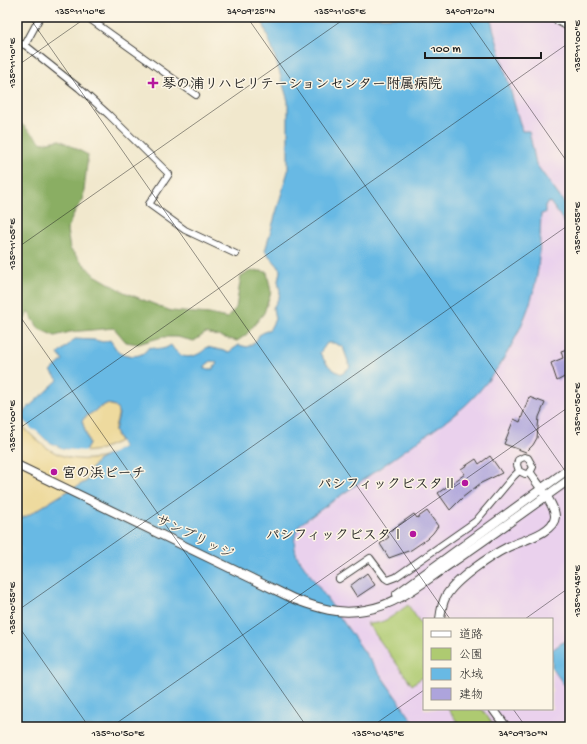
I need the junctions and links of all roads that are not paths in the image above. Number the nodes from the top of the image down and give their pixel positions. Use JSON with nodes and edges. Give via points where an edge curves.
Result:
{"nodes":[{"id":1,"x":40,"y":17,"type":"edge"},
{"id":2,"x":86,"y":17,"type":"edge"},
{"id":3,"x":550,"y":17,"type":"edge"},
{"id":4,"x":570,"y":28,"type":"edge"},
{"id":5,"x":17,"y":43,"type":"edge"},
{"id":6,"x":25,"y":45,"type":"junction"},
{"id":7,"x":196,"y":95,"type":"dead end"},
{"id":8,"x":236,"y":254,"type":"dead end"},
{"id":9,"x":17,"y":466,"type":"edge"},
{"id":10,"x":570,"y":468,"type":"edge"},
{"id":11,"x":519,"y":471,"type":"junction"},
{"id":12,"x":530,"y":473,"type":"junction"},
{"id":13,"x":570,"y":479,"type":"edge"},
{"id":14,"x":541,"y":489,"type":"junction"},
{"id":15,"x":546,"y":496,"type":"junction"},
{"id":16,"x":339,"y":579,"type":"dead end"},
{"id":17,"x":366,"y":610,"type":"junction"},
{"id":18,"x":440,"y":618,"type":"edge"},
{"id":19,"x":494,"y":710,"type":"edge"},
{"id":20,"x":506,"y":727,"type":"edge"}],
"edges":[{"from":1,"to":6,"type":"street"},
{"from":2,"to":7,"type":"street"},
{"from":3,"to":4,"type":"street"},
{"from":5,"to":6,"type":"street"},
{"from":6,"to":8,"type":"street","via":[[104,110],[169,174],[149,204],[185,230]]},
{"from":9,"to":17,"type":"street","name":"サンブリッジ","via":[[294,599],[326,610]]},
{"from":10,"to":14,"type":"street"},
{"from":11,"to":12,"type":"street","via":[[524,474]]},
{"from":11,"to":12,"type":"street","via":[[517,462],[526,457],[533,465]]},
{"from":11,"to":16,"type":"street","via":[[476,521],[396,578],[385,578],[370,558]]},
{"from":12,"to":14,"type":"street"},
{"from":13,"to":15,"type":"street"},
{"from":14,"to":15,"type":"street"},
{"from":14,"to":17,"type":"street","via":[[389,599]]},
{"from":15,"to":17,"type":"street","via":[[414,589],[387,603]]},
{"from":15,"to":18,"type":"street","via":[[554,509],[553,524],[540,534],[498,553],[462,578],[447,595]]},
{"from":19,"to":20,"type":"street"}]}
